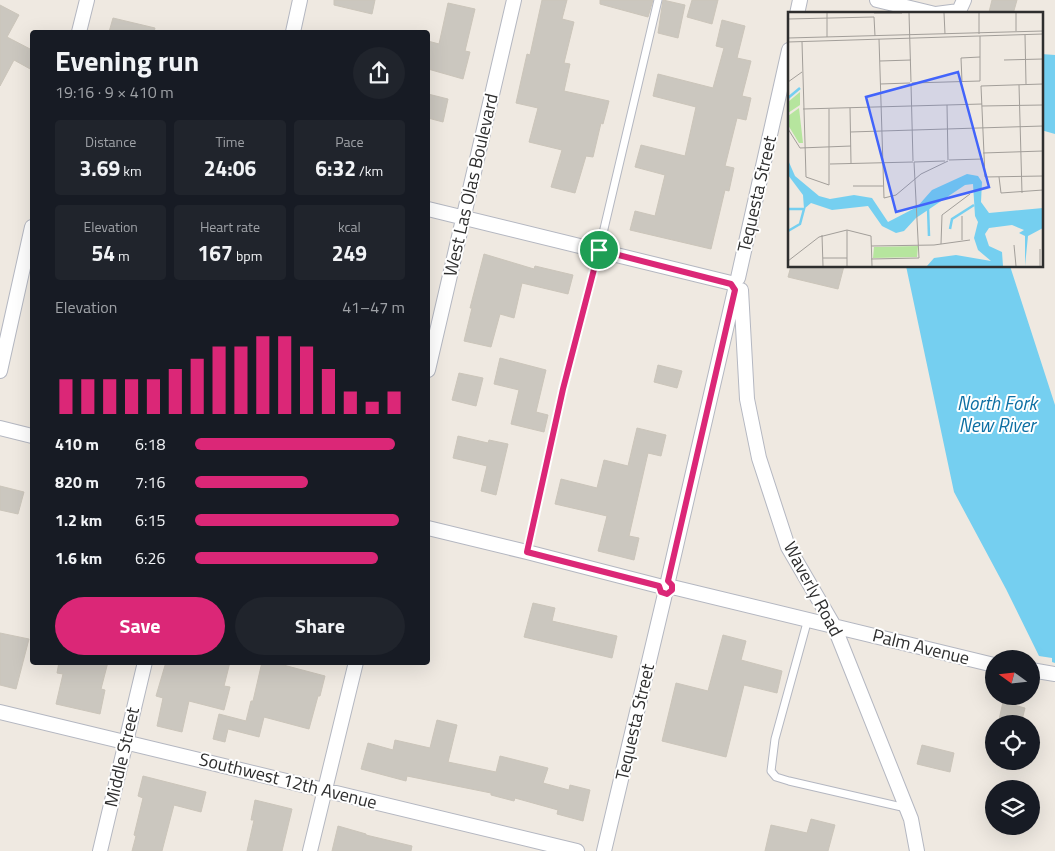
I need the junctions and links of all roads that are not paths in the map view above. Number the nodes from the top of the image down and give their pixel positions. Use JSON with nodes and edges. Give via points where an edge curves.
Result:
{"nodes":[{"id":1,"x":87,"y":0,"type":"edge"},
{"id":2,"x":300,"y":0,"type":"edge"},
{"id":3,"x":514,"y":0,"type":"edge"},
{"id":4,"x":658,"y":0,"type":"edge"},
{"id":5,"x":877,"y":0,"type":"edge"},
{"id":6,"x":961,"y":6,"type":"edge"},
{"id":7,"x":928,"y":12,"type":"edge"},
{"id":8,"x":942,"y":12,"type":"edge"},
{"id":9,"x":80,"y":30,"type":"edge"},
{"id":10,"x":293,"y":30,"type":"edge"},
{"id":11,"x":788,"y":54,"type":"edge"},
{"id":12,"x":430,"y":209,"type":"edge"},
{"id":13,"x":464,"y":217,"type":"junction"},
{"id":14,"x":30,"y":236,"type":"edge"},
{"id":15,"x":599,"y":250,"type":"junction"},
{"id":16,"x":736,"y":285,"type":"junction"},
{"id":17,"x":430,"y":362,"type":"edge"},
{"id":18,"x":0,"y":371,"type":"edge"},
{"id":19,"x":0,"y":428,"type":"edge"},
{"id":20,"x":30,"y":436,"type":"edge"},
{"id":21,"x":430,"y":528,"type":"edge"},
{"id":22,"x":527,"y":552,"type":"junction"},
{"id":23,"x":666,"y":587,"type":"junction"},
{"id":24,"x":808,"y":619,"type":"junction"},
{"id":25,"x":834,"y":626,"type":"junction"},
{"id":26,"x":985,"y":663,"type":"edge"},
{"id":27,"x":144,"y":665,"type":"edge"},
{"id":28,"x":355,"y":665,"type":"edge"},
{"id":29,"x":1040,"y":672,"type":"edge"},
{"id":30,"x":1055,"y":674,"type":"edge"},
{"id":31,"x":0,"y":712,"type":"edge"},
{"id":32,"x":126,"y":742,"type":"junction"},
{"id":33,"x":324,"y":790,"type":"junction"},
{"id":34,"x":906,"y":808,"type":"junction"},
{"id":35,"x":100,"y":851,"type":"edge"},
{"id":36,"x":310,"y":851,"type":"edge"},
{"id":37,"x":577,"y":851,"type":"edge"},
{"id":38,"x":604,"y":851,"type":"edge"},
{"id":39,"x":917,"y":851,"type":"edge"}],
"edges":[{"from":1,"to":9,"type":"street"},
{"from":2,"to":10,"type":"street"},
{"from":3,"to":13,"type":"street","name":"West Las Olas Boulevard"},
{"from":4,"to":15,"type":"lane"},
{"from":5,"to":7,"type":"street"},
{"from":6,"to":8,"type":"street"},
{"from":11,"to":16,"type":"street","name":"Tequesta Street"},
{"from":12,"to":13,"type":"street"},
{"from":13,"to":15,"type":"street"},
{"from":13,"to":17,"type":"street","name":"West Las Olas Boulevard"},
{"from":14,"to":18,"type":"street"},
{"from":15,"to":16,"type":"street"},
{"from":15,"to":22,"type":"lane","via":[[563,389]]},
{"from":16,"to":23,"type":"street","name":"Tequesta Street"},
{"from":16,"to":25,"type":"street","name":"Waverly Road","via":[[747,400],[759,458],[788,548]]},
{"from":19,"to":20,"type":"street"},
{"from":21,"to":22,"type":"street","name":"Palm Avenue"},
{"from":22,"to":23,"type":"street","name":"Palm Avenue"},
{"from":23,"to":24,"type":"street","name":"Palm Avenue"},
{"from":23,"to":38,"type":"street","name":"Tequesta Street"},
{"from":24,"to":25,"type":"street","name":"Palm Avenue"},
{"from":24,"to":34,"type":"lane","via":[[775,739],[770,771],[776,777],[790,781]]},
{"from":25,"to":26,"type":"street","name":"Palm Avenue"},
{"from":25,"to":34,"type":"street","name":"Waverly Road"},
{"from":27,"to":32,"type":"street","name":"Middle Street"},
{"from":28,"to":33,"type":"street"},
{"from":29,"to":30,"type":"street"},
{"from":31,"to":32,"type":"street","name":"Southwest 12th Avenue"},
{"from":32,"to":33,"type":"street","name":"Southwest 12th Avenue"},
{"from":32,"to":35,"type":"street","name":"Middle Street"},
{"from":33,"to":36,"type":"street"},
{"from":33,"to":37,"type":"street","name":"Southwest 12th Avenue"},
{"from":34,"to":39,"type":"street","name":"Waverly Road"}]}
